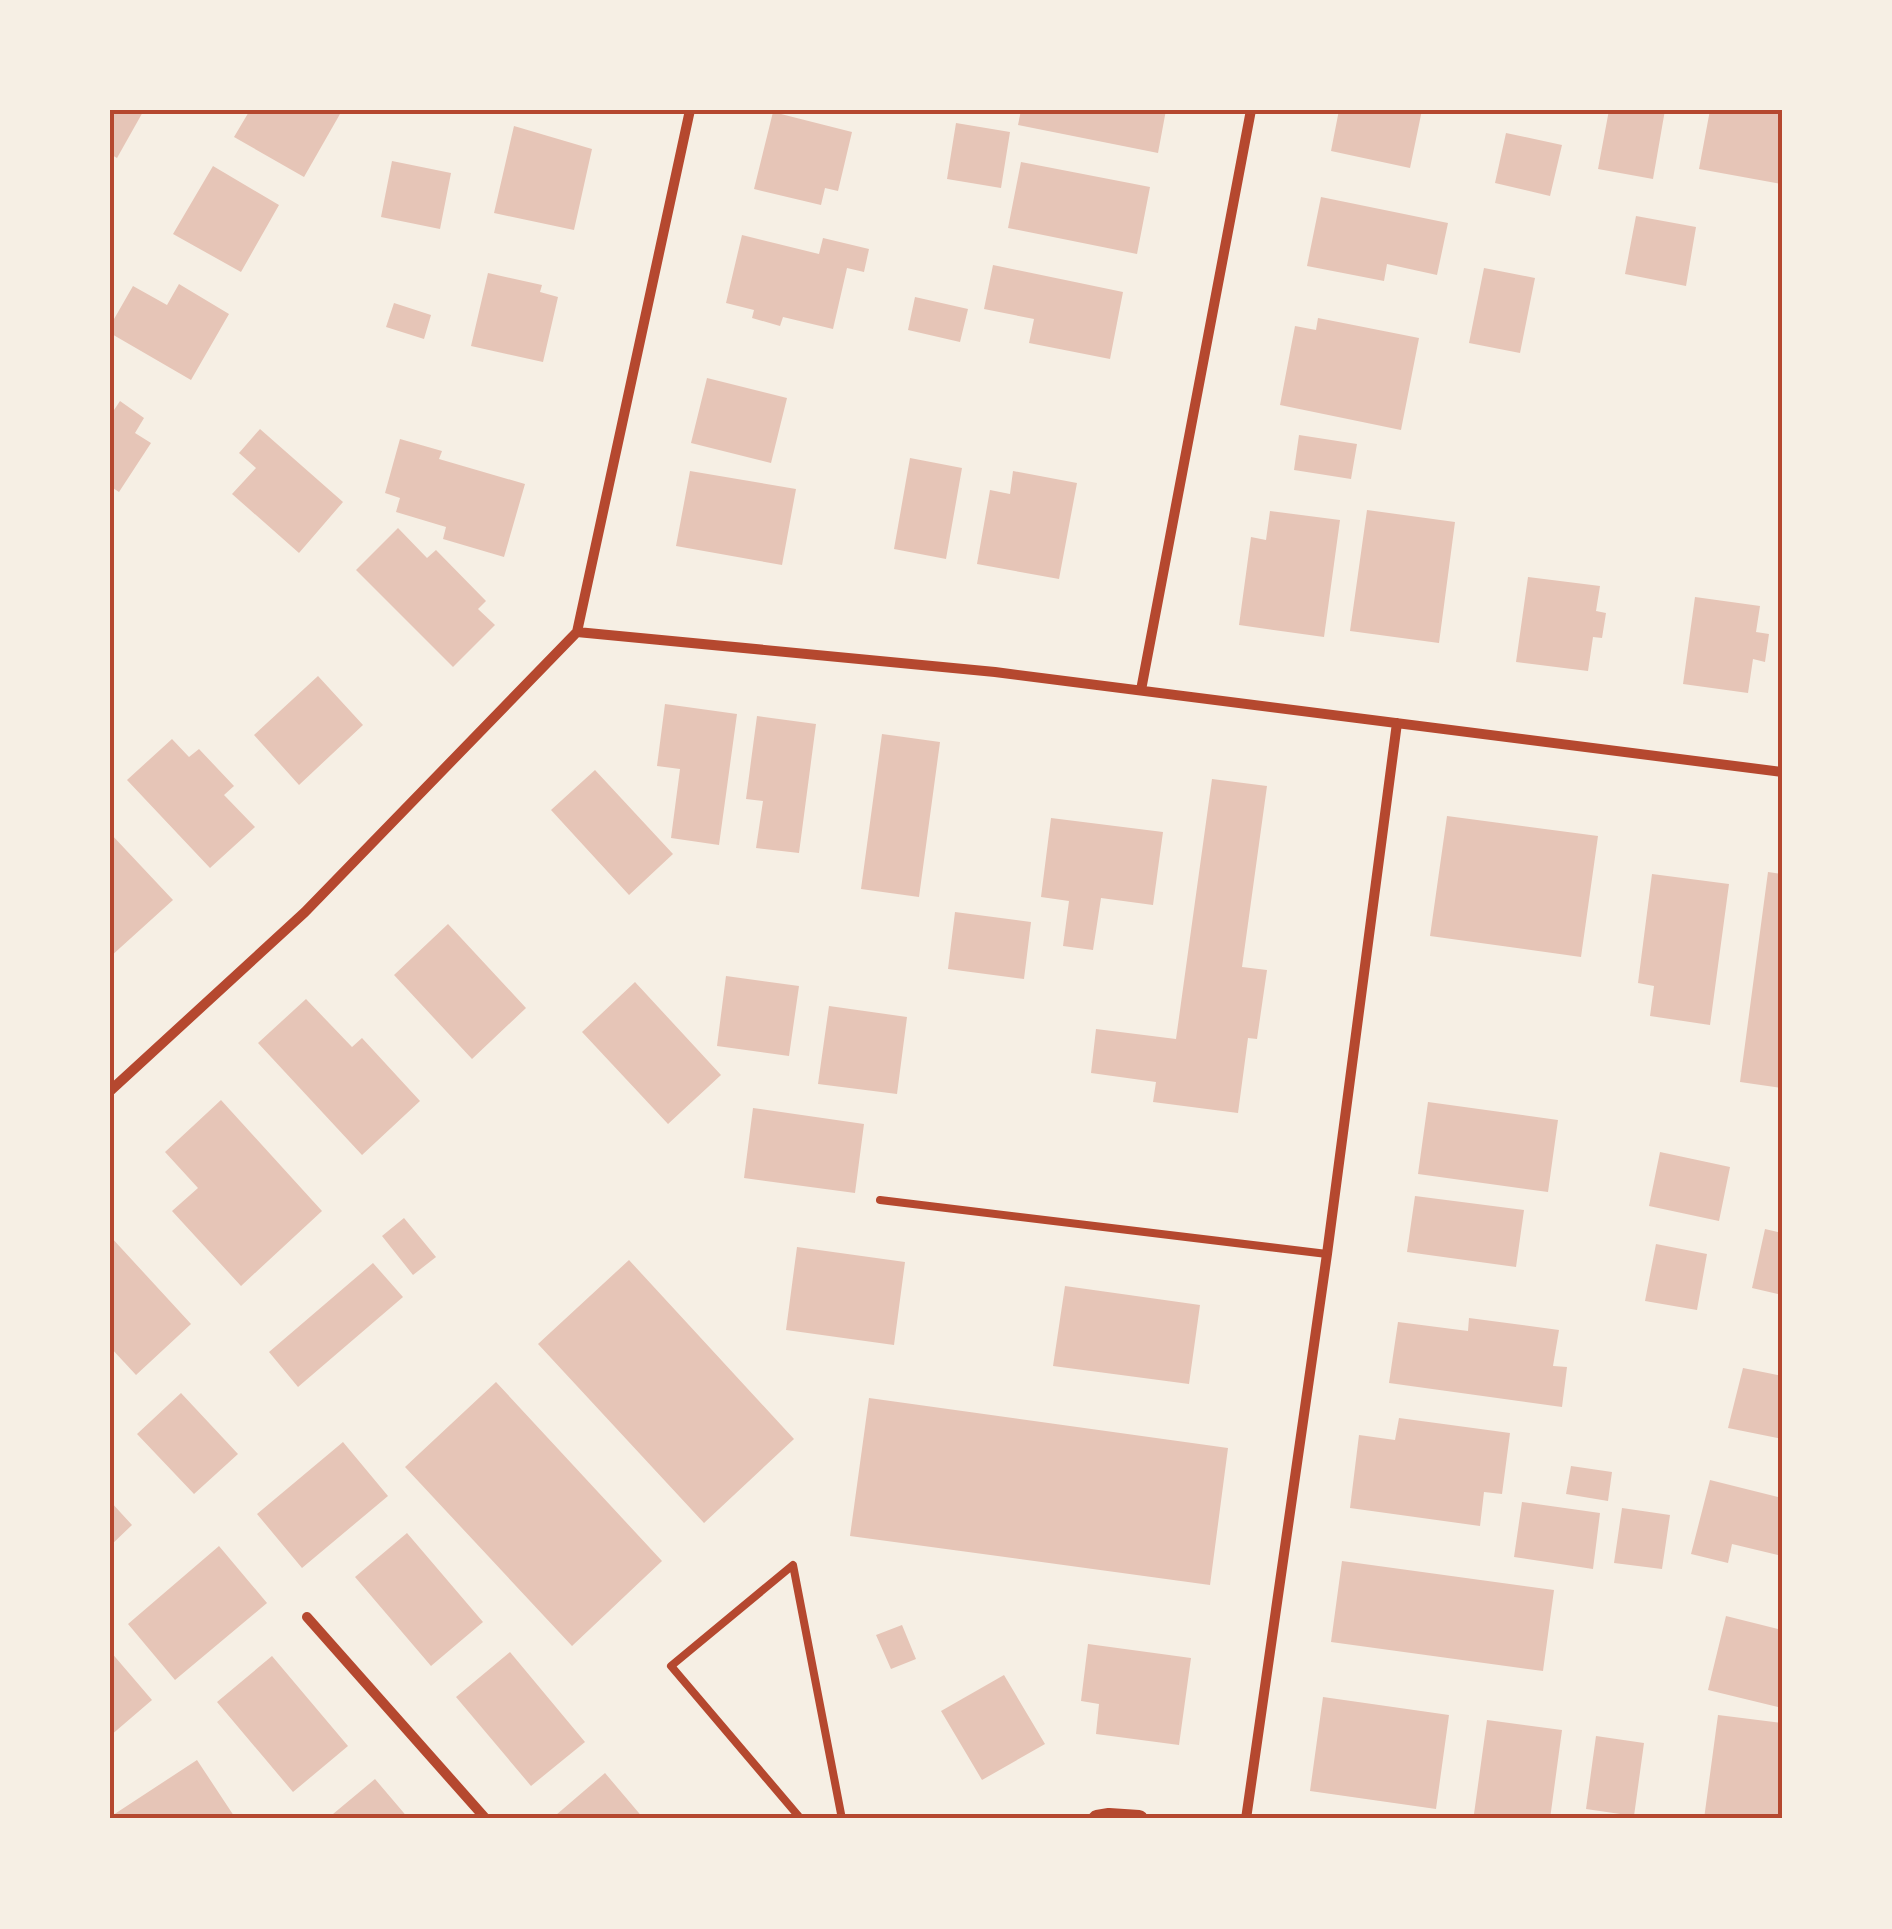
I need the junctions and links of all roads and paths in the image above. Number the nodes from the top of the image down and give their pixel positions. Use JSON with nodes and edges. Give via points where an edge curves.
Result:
{"nodes":[{"id":1,"x":690,"y":110,"type":"edge"},
{"id":2,"x":1252,"y":110,"type":"edge"},
{"id":3,"x":578,"y":632,"type":"junction"},
{"id":4,"x":1141,"y":690,"type":"junction"},
{"id":5,"x":1397,"y":724,"type":"junction"},
{"id":6,"x":1782,"y":772,"type":"edge"},
{"id":7,"x":110,"y":1090,"type":"edge"},
{"id":8,"x":880,"y":1200,"type":"dead end"},
{"id":9,"x":1327,"y":1254,"type":"junction"},
{"id":10,"x":308,"y":1617,"type":"dead end"},
{"id":11,"x":486,"y":1819,"type":"edge"},
{"id":12,"x":801,"y":1819,"type":"edge"},
{"id":13,"x":842,"y":1819,"type":"edge"},
{"id":14,"x":1098,"y":1819,"type":"edge"},
{"id":15,"x":1139,"y":1819,"type":"edge"},
{"id":16,"x":1246,"y":1819,"type":"edge"}],
"edges":[{"from":1,"to":3,"type":"street"},
{"from":2,"to":4,"type":"street"},
{"from":3,"to":4,"type":"street"},
{"from":3,"to":7,"type":"street","via":[[305,912]]},
{"from":4,"to":5,"type":"street"},
{"from":5,"to":6,"type":"street"},
{"from":5,"to":9,"type":"street"},
{"from":8,"to":9,"type":"lane"},
{"from":9,"to":16,"type":"street"},
{"from":10,"to":11,"type":"street"},
{"from":12,"to":13,"type":"lane","via":[[671,1666],[793,1566]]},
{"from":14,"to":15,"type":"street"}]}
